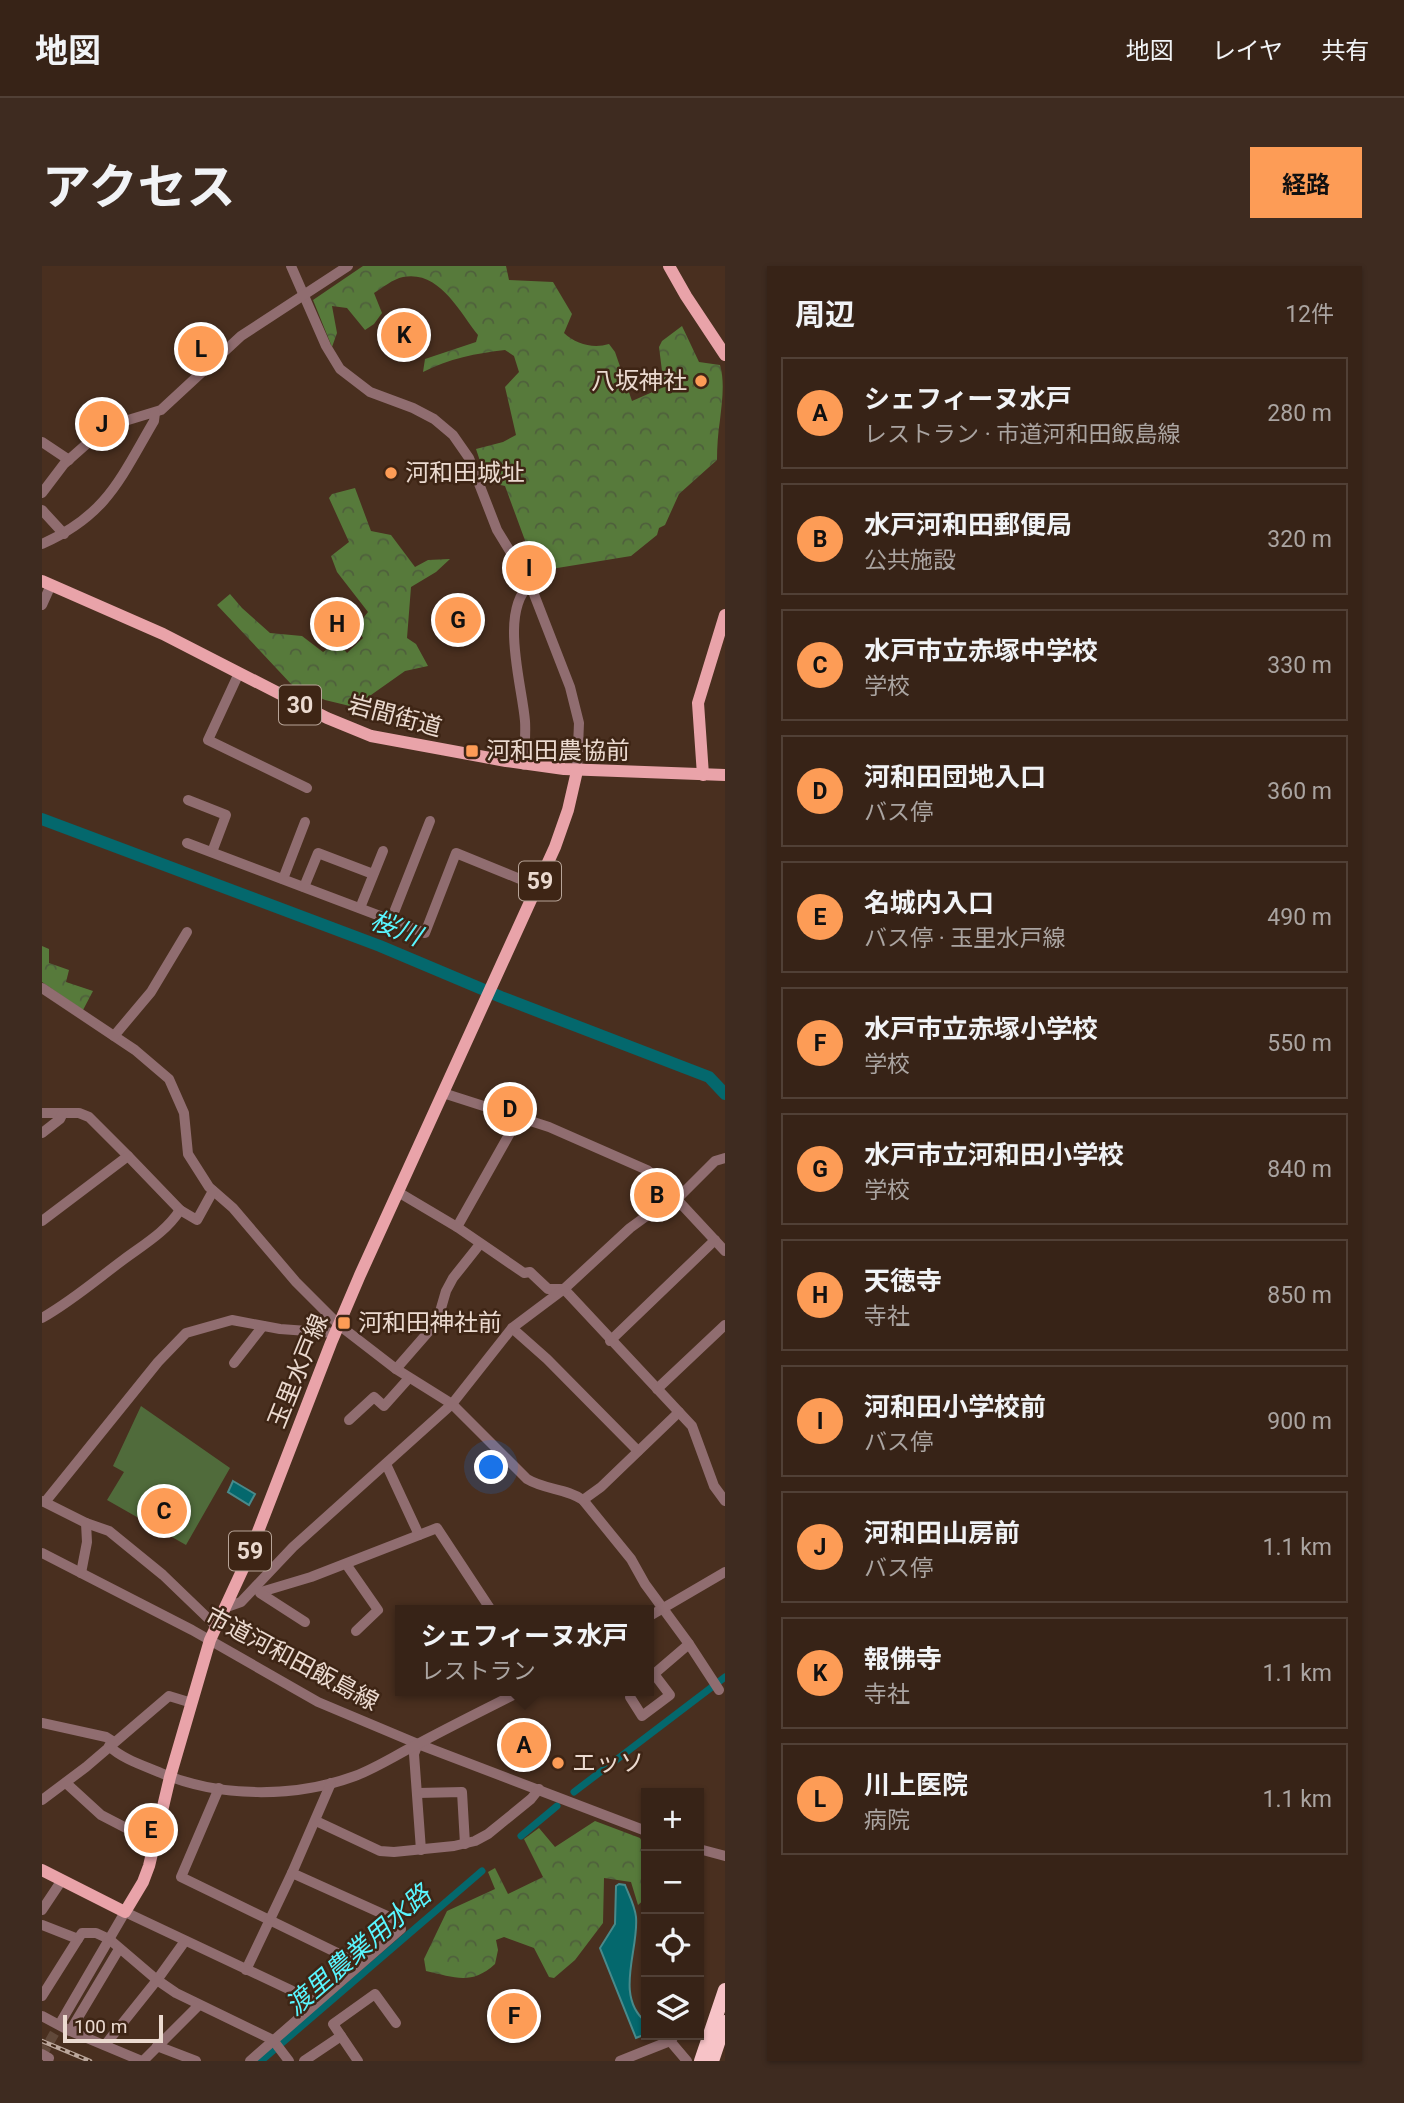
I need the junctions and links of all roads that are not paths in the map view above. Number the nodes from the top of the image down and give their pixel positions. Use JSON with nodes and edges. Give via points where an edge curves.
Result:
{"nodes":[{"id":1,"x":291,"y":266,"type":"edge"},
{"id":2,"x":348,"y":266,"type":"edge"},
{"id":3,"x":669,"y":266,"type":"edge"},
{"id":4,"x":303,"y":295,"type":"junction"},
{"id":5,"x":725,"y":355,"type":"edge"},
{"id":6,"x":156,"y":413,"type":"junction"},
{"id":7,"x":42,"y":442,"type":"edge"},
{"id":8,"x":69,"y":460,"type":"junction"},
{"id":9,"x":42,"y":493,"type":"edge"},
{"id":10,"x":42,"y":510,"type":"edge"},
{"id":11,"x":64,"y":534,"type":"junction"},
{"id":12,"x":42,"y":544,"type":"edge"},
{"id":13,"x":47,"y":583,"type":"edge"},
{"id":14,"x":530,"y":584,"type":"junction"},
{"id":15,"x":42,"y":605,"type":"edge"},
{"id":16,"x":725,"y":615,"type":"edge"},
{"id":17,"x":239,"y":673,"type":"junction"},
{"id":18,"x":524,"y":765,"type":"junction"},
{"id":19,"x":577,"y":771,"type":"junction"},
{"id":20,"x":703,"y":775,"type":"junction"},
{"id":21,"x":725,"y":775,"type":"edge"},
{"id":22,"x":307,"y":788,"type":"dead end"},
{"id":23,"x":188,"y":800,"type":"dead end"},
{"id":24,"x":430,"y":821,"type":"dead end"},
{"id":25,"x":305,"y":822,"type":"dead end"},
{"id":26,"x":187,"y":843,"type":"dead end"},
{"id":27,"x":383,"y":851,"type":"dead end"},
{"id":28,"x":212,"y":852,"type":"junction"},
{"id":29,"x":373,"y":874,"type":"junction"},
{"id":30,"x":283,"y":879,"type":"junction"},
{"id":31,"x":537,"y":886,"type":"junction"},
{"id":32,"x":304,"y":887,"type":"junction"},
{"id":33,"x":360,"y":908,"type":"junction"},
{"id":34,"x":391,"y":920,"type":"junction"},
{"id":35,"x":187,"y":932,"type":"dead end"},
{"id":36,"x":42,"y":988,"type":"edge"},
{"id":37,"x":114,"y":1036,"type":"junction"},
{"id":38,"x":443,"y":1093,"type":"junction"},
{"id":39,"x":42,"y":1113,"type":"edge"},
{"id":40,"x":64,"y":1113,"type":"junction"},
{"id":41,"x":519,"y":1117,"type":"junction"},
{"id":42,"x":42,"y":1133,"type":"edge"},
{"id":43,"x":128,"y":1156,"type":"junction"},
{"id":44,"x":725,"y":1158,"type":"edge"},
{"id":45,"x":213,"y":1191,"type":"junction"},
{"id":46,"x":398,"y":1192,"type":"junction"},
{"id":47,"x":676,"y":1197,"type":"junction"},
{"id":48,"x":180,"y":1209,"type":"junction"},
{"id":49,"x":42,"y":1221,"type":"edge"},
{"id":50,"x":457,"y":1227,"type":"junction"},
{"id":51,"x":715,"y":1240,"type":"junction"},
{"id":52,"x":480,"y":1244,"type":"junction"},
{"id":53,"x":725,"y":1251,"type":"edge"},
{"id":54,"x":564,"y":1289,"type":"junction"},
{"id":55,"x":42,"y":1318,"type":"edge"},
{"id":56,"x":725,"y":1325,"type":"edge"},
{"id":57,"x":263,"y":1326,"type":"junction"},
{"id":58,"x":512,"y":1328,"type":"junction"},
{"id":59,"x":337,"y":1329,"type":"junction"},
{"id":60,"x":610,"y":1341,"type":"junction"},
{"id":61,"x":234,"y":1363,"type":"dead end"},
{"id":62,"x":396,"y":1369,"type":"junction"},
{"id":63,"x":410,"y":1378,"type":"junction"},
{"id":64,"x":657,"y":1390,"type":"junction"},
{"id":65,"x":452,"y":1404,"type":"junction"},
{"id":66,"x":679,"y":1412,"type":"junction"},
{"id":67,"x":349,"y":1420,"type":"dead end"},
{"id":68,"x":638,"y":1451,"type":"junction"},
{"id":69,"x":386,"y":1464,"type":"junction"},
{"id":70,"x":42,"y":1492,"type":"edge"},
{"id":71,"x":583,"y":1500,"type":"junction"},
{"id":72,"x":725,"y":1501,"type":"edge"},
{"id":73,"x":44,"y":1502,"type":"edge"},
{"id":74,"x":86,"y":1522,"type":"junction"},
{"id":75,"x":418,"y":1535,"type":"junction"},
{"id":76,"x":42,"y":1553,"type":"edge"},
{"id":77,"x":346,"y":1564,"type":"junction"},
{"id":78,"x":725,"y":1572,"type":"edge"},
{"id":79,"x":81,"y":1573,"type":"junction"},
{"id":80,"x":261,"y":1592,"type":"junction"},
{"id":81,"x":240,"y":1602,"type":"junction"},
{"id":82,"x":488,"y":1605,"type":"edge"},
{"id":83,"x":224,"y":1608,"type":"junction"},
{"id":84,"x":663,"y":1609,"type":"junction"},
{"id":85,"x":654,"y":1614,"type":"edge"},
{"id":86,"x":305,"y":1622,"type":"dead end"},
{"id":87,"x":216,"y":1626,"type":"junction"},
{"id":88,"x":356,"y":1631,"type":"dead end"},
{"id":89,"x":210,"y":1640,"type":"junction"},
{"id":90,"x":689,"y":1644,"type":"junction"},
{"id":91,"x":654,"y":1673,"type":"edge"},
{"id":92,"x":654,"y":1675,"type":"edge"},
{"id":93,"x":716,"y":1686,"type":"dead end"},
{"id":94,"x":511,"y":1696,"type":"edge"},
{"id":95,"x":630,"y":1698,"type":"dead end"},
{"id":96,"x":192,"y":1703,"type":"junction"},
{"id":97,"x":42,"y":1723,"type":"edge"},
{"id":98,"x":112,"y":1744,"type":"junction"},
{"id":99,"x":418,"y":1744,"type":"junction"},
{"id":100,"x":170,"y":1777,"type":"junction"},
{"id":101,"x":66,"y":1783,"type":"junction"},
{"id":102,"x":331,"y":1783,"type":"junction"},
{"id":103,"x":219,"y":1788,"type":"junction"},
{"id":104,"x":539,"y":1789,"type":"junction"},
{"id":105,"x":418,"y":1793,"type":"junction"},
{"id":106,"x":42,"y":1800,"type":"edge"},
{"id":107,"x":316,"y":1822,"type":"junction"},
{"id":108,"x":641,"y":1829,"type":"edge"},
{"id":109,"x":155,"y":1843,"type":"junction"},
{"id":110,"x":465,"y":1844,"type":"junction"},
{"id":111,"x":421,"y":1850,"type":"junction"},
{"id":112,"x":704,"y":1850,"type":"edge"},
{"id":113,"x":725,"y":1856,"type":"edge"},
{"id":114,"x":42,"y":1870,"type":"edge"},
{"id":115,"x":292,"y":1872,"type":"junction"},
{"id":116,"x":62,"y":1880,"type":"junction"},
{"id":117,"x":42,"y":1910,"type":"edge"},
{"id":118,"x":125,"y":1912,"type":"junction"},
{"id":119,"x":269,"y":1919,"type":"junction"},
{"id":120,"x":42,"y":1925,"type":"edge"},
{"id":121,"x":78,"y":1939,"type":"junction"},
{"id":122,"x":109,"y":1939,"type":"junction"},
{"id":123,"x":185,"y":1941,"type":"junction"},
{"id":124,"x":119,"y":1949,"type":"junction"},
{"id":125,"x":360,"y":1964,"type":"junction"},
{"id":126,"x":246,"y":1970,"type":"junction"},
{"id":127,"x":157,"y":1980,"type":"junction"},
{"id":128,"x":725,"y":1990,"type":"edge"},
{"id":129,"x":42,"y":1996,"type":"edge"},
{"id":130,"x":316,"y":2002,"type":"junction"},
{"id":131,"x":199,"y":2005,"type":"junction"},
{"id":132,"x":42,"y":2016,"type":"edge"},
{"id":133,"x":62,"y":2020,"type":"tunnel mouth"},
{"id":134,"x":725,"y":2022,"type":"edge"},
{"id":135,"x":396,"y":2023,"type":"dead end"},
{"id":136,"x":70,"y":2031,"type":"junction"},
{"id":137,"x":341,"y":2036,"type":"junction"},
{"id":138,"x":274,"y":2040,"type":"junction"},
{"id":139,"x":668,"y":2040,"type":"edge"},
{"id":140,"x":674,"y":2040,"type":"edge"},
{"id":141,"x":105,"y":2045,"type":"junction"},
{"id":142,"x":157,"y":2046,"type":"junction"},
{"id":143,"x":42,"y":2054,"type":"edge"},
{"id":144,"x":48,"y":2061,"type":"edge"},
{"id":145,"x":143,"y":2061,"type":"edge"},
{"id":146,"x":196,"y":2061,"type":"edge"},
{"id":147,"x":250,"y":2061,"type":"edge"},
{"id":148,"x":289,"y":2061,"type":"edge"},
{"id":149,"x":304,"y":2061,"type":"edge"},
{"id":150,"x":358,"y":2061,"type":"edge"},
{"id":151,"x":620,"y":2061,"type":"edge"},
{"id":152,"x":687,"y":2061,"type":"edge"},
{"id":153,"x":701,"y":2061,"type":"edge"},
{"id":154,"x":712,"y":2061,"type":"edge"}],
"edges":[{"from":1,"to":4,"type":"street"},
{"from":2,"to":4,"type":"street"},
{"from":3,"to":5,"type":"main road"},
{"from":4,"to":6,"type":"street","via":[[241,336]]},
{"from":4,"to":14,"type":"street","via":[[340,369],[370,392],[434,419],[462,446],[497,530]]},
{"from":6,"to":8,"type":"street","via":[[105,430]]},
{"from":6,"to":11,"type":"street","via":[[106,499]]},
{"from":7,"to":8,"type":"street"},
{"from":8,"to":9,"type":"street"},
{"from":10,"to":11,"type":"street"},
{"from":11,"to":12,"type":"street"},
{"from":13,"to":15,"type":"street"},
{"from":13,"to":17,"type":"main road","name":"岩間街道","number":"30"},
{"from":14,"to":18,"type":"street","via":[[518,600],[514,623],[525,723]]},
{"from":14,"to":19,"type":"street","via":[[576,705],[580,730]]},
{"from":16,"to":20,"type":"main road","via":[[698,703]]},
{"from":17,"to":18,"type":"main road","name":"岩間街道","number":"30","via":[[361,733]]},
{"from":17,"to":22,"type":"street","via":[[208,740]]},
{"from":18,"to":19,"type":"main road","name":"岩間街道","number":"30"},
{"from":19,"to":20,"type":"main road","name":"岩間街道","number":"30"},
{"from":19,"to":31,"type":"main road","name":"玉里水戸線","number":"59","via":[[561,831]]},
{"from":20,"to":21,"type":"main road","name":"岩間街道","number":"30"},
{"from":23,"to":28,"type":"street","via":[[226,815]]},
{"from":24,"to":34,"type":"street"},
{"from":25,"to":30,"type":"street"},
{"from":26,"to":28,"type":"street"},
{"from":27,"to":29,"type":"street"},
{"from":28,"to":30,"type":"street"},
{"from":29,"to":32,"type":"street","via":[[318,853]]},
{"from":29,"to":33,"type":"street"},
{"from":30,"to":32,"type":"street"},
{"from":31,"to":34,"type":"street","via":[[456,853],[425,933]]},
{"from":31,"to":38,"type":"main road","name":"玉里水戸線","number":"59"},
{"from":32,"to":33,"type":"street"},
{"from":33,"to":34,"type":"street"},
{"from":35,"to":37,"type":"street","via":[[151,992]]},
{"from":36,"to":37,"type":"street"},
{"from":37,"to":45,"type":"street","via":[[169,1079],[184,1113],[188,1154]]},
{"from":38,"to":41,"type":"street"},
{"from":38,"to":46,"type":"main road","name":"玉里水戸線","number":"59"},
{"from":39,"to":40,"type":"street"},
{"from":40,"to":42,"type":"street"},
{"from":40,"to":43,"type":"street","via":[[89,1117]]},
{"from":41,"to":47,"type":"street","via":[[641,1167]]},
{"from":41,"to":50,"type":"street"},
{"from":43,"to":48,"type":"street"},
{"from":43,"to":49,"type":"street"},
{"from":44,"to":47,"type":"street","via":[[715,1161]]},
{"from":45,"to":48,"type":"street","via":[[197,1220]]},
{"from":45,"to":59,"type":"street","via":[[233,1208]]},
{"from":46,"to":50,"type":"street"},
{"from":46,"to":59,"type":"main road","name":"玉里水戸線","number":"59"},
{"from":47,"to":51,"type":"street"},
{"from":47,"to":54,"type":"street","via":[[630,1228]]},
{"from":48,"to":55,"type":"street","via":[[152,1240]]},
{"from":50,"to":52,"type":"street"},
{"from":51,"to":53,"type":"street"},
{"from":51,"to":60,"type":"street"},
{"from":52,"to":54,"type":"street","via":[[524,1273],[530,1272],[548,1289]]},
{"from":52,"to":62,"type":"street","via":[[453,1278],[437,1322]]},
{"from":54,"to":58,"type":"street"},
{"from":54,"to":60,"type":"street"},
{"from":56,"to":64,"type":"street"},
{"from":57,"to":59,"type":"street"},
{"from":57,"to":61,"type":"street"},
{"from":57,"to":73,"type":"street","via":[[232,1320],[186,1333]]},
{"from":58,"to":65,"type":"street"},
{"from":58,"to":68,"type":"street"},
{"from":59,"to":62,"type":"street"},
{"from":59,"to":83,"type":"main road","name":"玉里水戸線","number":"59"},
{"from":60,"to":64,"type":"street"},
{"from":62,"to":63,"type":"street"},
{"from":63,"to":65,"type":"street"},
{"from":63,"to":67,"type":"street","via":[[384,1406],[374,1397]]},
{"from":64,"to":66,"type":"street"},
{"from":65,"to":69,"type":"street"},
{"from":65,"to":71,"type":"street","via":[[527,1479]]},
{"from":66,"to":68,"type":"street"},
{"from":66,"to":72,"type":"street","via":[[692,1426],[714,1486]]},
{"from":68,"to":71,"type":"street"},
{"from":69,"to":75,"type":"street"},
{"from":69,"to":81,"type":"street","via":[[293,1547]]},
{"from":70,"to":73,"type":"street"},
{"from":71,"to":84,"type":"street","via":[[631,1559]]},
{"from":73,"to":74,"type":"street"},
{"from":74,"to":79,"type":"street","via":[[87,1550]]},
{"from":74,"to":87,"type":"street","via":[[133,1549]]},
{"from":75,"to":77,"type":"street"},
{"from":75,"to":82,"type":"street","via":[[437,1528]]},
{"from":76,"to":79,"type":"street","name":"市道河和田飯島線"},
{"from":77,"to":80,"type":"street"},
{"from":77,"to":88,"type":"street","via":[[378,1610]]},
{"from":78,"to":84,"type":"street"},
{"from":79,"to":89,"type":"street","name":"市道河和田飯島線"},
{"from":80,"to":81,"type":"street"},
{"from":80,"to":86,"type":"street"},
{"from":81,"to":83,"type":"street"},
{"from":83,"to":87,"type":"main road","name":"玉里水戸線","number":"59"},
{"from":84,"to":85,"type":"street"},
{"from":84,"to":90,"type":"street"},
{"from":87,"to":89,"type":"main road","name":"玉里水戸線","number":"59"},
{"from":89,"to":96,"type":"main road","name":"玉里水戸線","number":"59"},
{"from":89,"to":99,"type":"street","name":"市道河和田飯島線","via":[[318,1702]]},
{"from":90,"to":91,"type":"street"},
{"from":90,"to":93,"type":"street"},
{"from":92,"to":95,"type":"street","via":[[670,1695],[642,1716]]},
{"from":94,"to":99,"type":"street"},
{"from":96,"to":98,"type":"street","via":[[169,1696]]},
{"from":96,"to":100,"type":"main road","name":"玉里水戸線","number":"59"},
{"from":97,"to":98,"type":"street","via":[[106,1737]]},
{"from":98,"to":100,"type":"street","via":[[119,1754]]},
{"from":98,"to":101,"type":"street"},
{"from":99,"to":102,"type":"street"},
{"from":99,"to":104,"type":"street","name":"市道河和田飯島線"},
{"from":99,"to":105,"type":"street","via":[[414,1754]]},
{"from":100,"to":103,"type":"street"},
{"from":100,"to":109,"type":"main road","name":"玉里水戸線","number":"59"},
{"from":101,"to":106,"type":"street"},
{"from":101,"to":109,"type":"street","via":[[101,1815]]},
{"from":102,"to":103,"type":"street","via":[[278,1792]]},
{"from":102,"to":107,"type":"street"},
{"from":103,"to":119,"type":"street","via":[[181,1877]]},
{"from":104,"to":108,"type":"street","name":"市道河和田飯島線"},
{"from":104,"to":110,"type":"street","via":[[488,1834]]},
{"from":105,"to":110,"type":"street","via":[[463,1792]]},
{"from":105,"to":111,"type":"street"},
{"from":107,"to":111,"type":"street","via":[[380,1851]]},
{"from":107,"to":115,"type":"street"},
{"from":109,"to":118,"type":"main road","name":"玉里水戸線","number":"59","via":[[143,1882]]},
{"from":110,"to":111,"type":"street"},
{"from":112,"to":113,"type":"street"},
{"from":114,"to":116,"type":"main road"},
{"from":115,"to":119,"type":"street"},
{"from":115,"to":125,"type":"street","via":[[399,1923],[401,1929]]},
{"from":116,"to":117,"type":"street"},
{"from":116,"to":118,"type":"main road"},
{"from":118,"to":122,"type":"street"},
{"from":118,"to":123,"type":"street"},
{"from":119,"to":125,"type":"street"},
{"from":119,"to":126,"type":"street"},
{"from":120,"to":121,"type":"street"},
{"from":121,"to":122,"type":"street","via":[[82,1933],[96,1933]]},
{"from":121,"to":129,"type":"street"},
{"from":122,"to":124,"type":"street"},
{"from":122,"to":133,"type":"street"},
{"from":123,"to":126,"type":"street"},
{"from":123,"to":127,"type":"street"},
{"from":124,"to":127,"type":"street"},
{"from":124,"to":136,"type":"street"},
{"from":125,"to":130,"type":"street"},
{"from":126,"to":130,"type":"street"},
{"from":127,"to":131,"type":"street"},
{"from":127,"to":141,"type":"street"},
{"from":128,"to":153,"type":"highway"},
{"from":130,"to":138,"type":"street"},
{"from":131,"to":138,"type":"street"},
{"from":131,"to":142,"type":"street"},
{"from":132,"to":136,"type":"street"},
{"from":134,"to":154,"type":"highway"},
{"from":135,"to":137,"type":"street","via":[[375,1994],[333,2024]]},
{"from":136,"to":141,"type":"street"},
{"from":137,"to":149,"type":"street"},
{"from":137,"to":150,"type":"street"},
{"from":138,"to":147,"type":"street"},
{"from":138,"to":148,"type":"street"},
{"from":139,"to":151,"type":"street"},
{"from":140,"to":152,"type":"street"},
{"from":141,"to":145,"type":"street"},
{"from":142,"to":145,"type":"street"},
{"from":142,"to":146,"type":"street"},
{"from":143,"to":144,"type":"street"}]}
